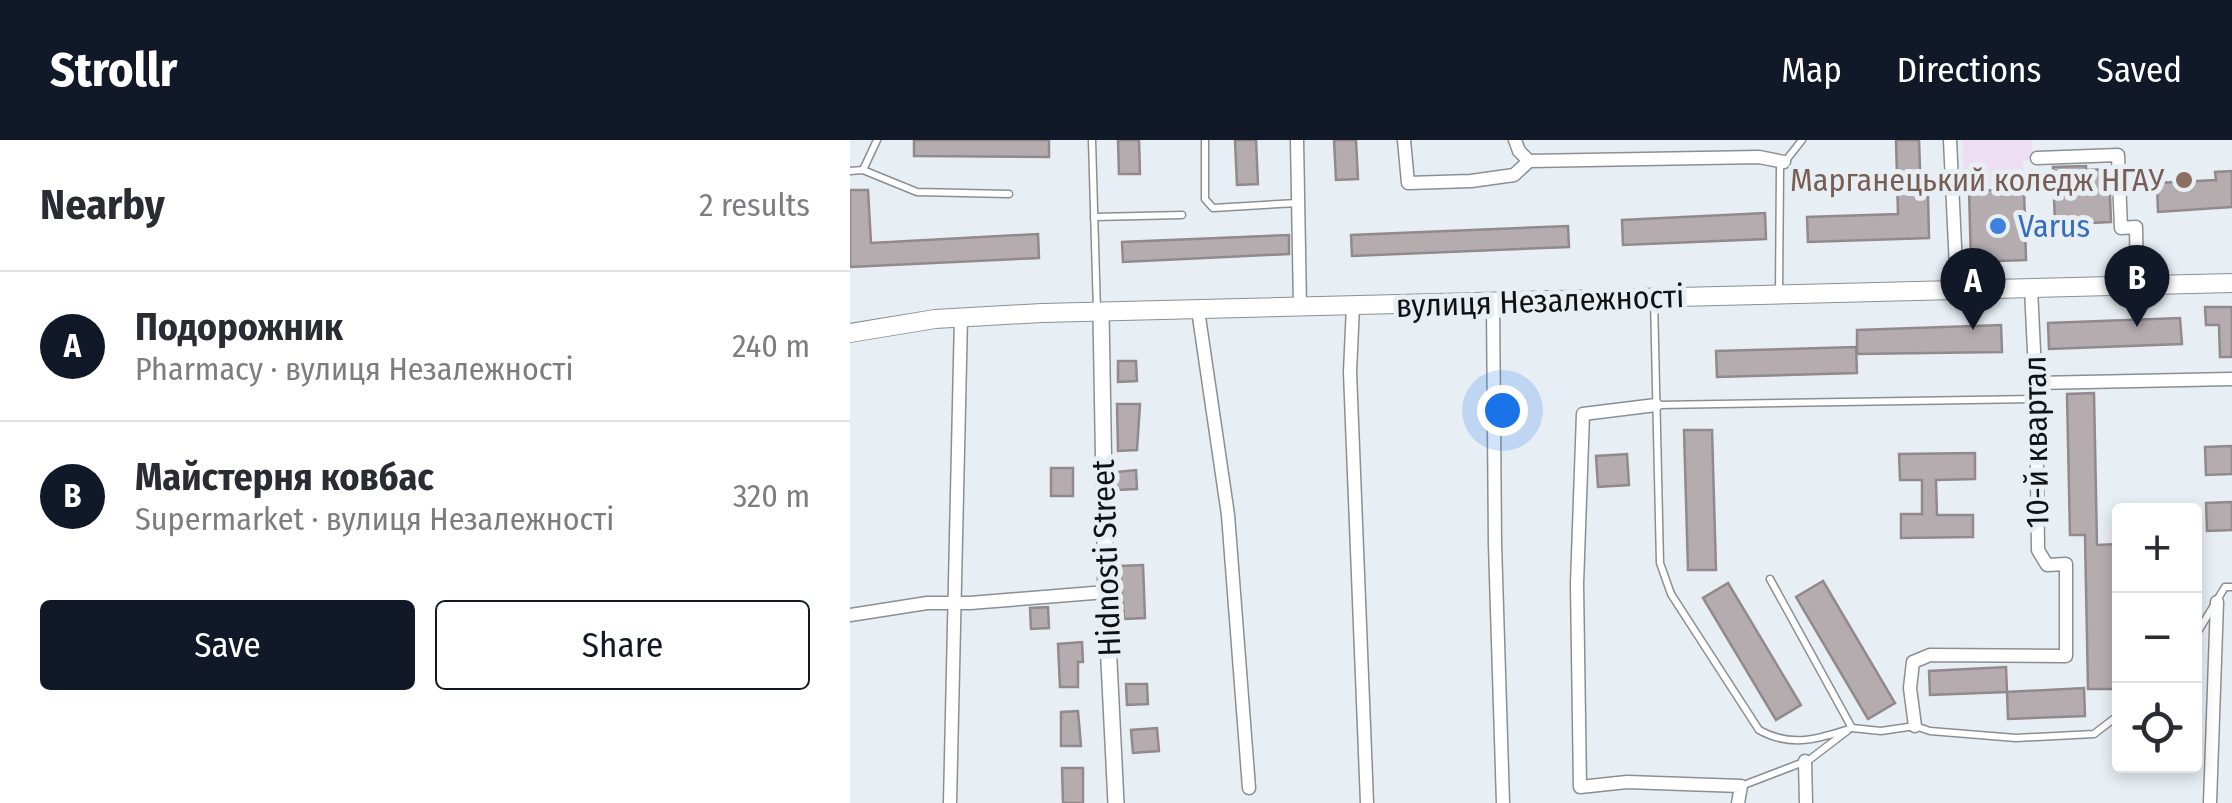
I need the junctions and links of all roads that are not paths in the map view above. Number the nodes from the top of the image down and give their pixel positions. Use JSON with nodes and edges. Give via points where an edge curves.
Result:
{"nodes":[{"id":1,"x":877,"y":140,"type":"edge"},
{"id":2,"x":1092,"y":140,"type":"edge"},
{"id":3,"x":1204,"y":140,"type":"edge"},
{"id":4,"x":1297,"y":140,"type":"edge"},
{"id":5,"x":1404,"y":140,"type":"edge"},
{"id":6,"x":1514,"y":140,"type":"edge"},
{"id":7,"x":1802,"y":140,"type":"edge"},
{"id":8,"x":1950,"y":140,"type":"edge"},
{"id":9,"x":2037,"y":158,"type":"dead end"},
{"id":10,"x":1528,"y":161,"type":"junction"},
{"id":11,"x":1784,"y":162,"type":"junction"},
{"id":12,"x":863,"y":170,"type":"junction"},
{"id":13,"x":850,"y":171,"type":"edge"},
{"id":14,"x":1010,"y":194,"type":"dead end"},
{"id":15,"x":1298,"y":203,"type":"junction"},
{"id":16,"x":1182,"y":215,"type":"dead end"},
{"id":17,"x":1094,"y":217,"type":"junction"},
{"id":18,"x":2232,"y":282,"type":"edge"},
{"id":19,"x":2137,"y":285,"type":"junction"},
{"id":20,"x":2031,"y":288,"type":"junction"},
{"id":21,"x":1958,"y":290,"type":"junction"},
{"id":22,"x":1779,"y":294,"type":"junction"},
{"id":23,"x":1654,"y":298,"type":"junction"},
{"id":24,"x":1493,"y":302,"type":"junction"},
{"id":25,"x":1352,"y":306,"type":"junction"},
{"id":26,"x":1300,"y":307,"type":"junction"},
{"id":27,"x":1198,"y":310,"type":"junction"},
{"id":28,"x":1099,"y":313,"type":"junction"},
{"id":29,"x":961,"y":317,"type":"junction"},
{"id":30,"x":850,"y":333,"type":"edge"},
{"id":31,"x":2232,"y":378,"type":"edge"},
{"id":32,"x":2036,"y":383,"type":"junction"},
{"id":33,"x":2036,"y":398,"type":"junction"},
{"id":34,"x":1656,"y":405,"type":"junction"},
{"id":35,"x":1770,"y":579,"type":"dead end"},
{"id":36,"x":2232,"y":587,"type":"edge"},
{"id":37,"x":1106,"y":592,"type":"junction"},
{"id":38,"x":2217,"y":602,"type":"junction"},
{"id":39,"x":954,"y":604,"type":"junction"},
{"id":40,"x":850,"y":615,"type":"edge"},
{"id":41,"x":2202,"y":625,"type":"edge"},
{"id":42,"x":2112,"y":720,"type":"edge"},
{"id":43,"x":1915,"y":726,"type":"junction"},
{"id":44,"x":1852,"y":728,"type":"junction"},
{"id":45,"x":1805,"y":761,"type":"junction"},
{"id":46,"x":1741,"y":786,"type":"junction"},
{"id":47,"x":1249,"y":788,"type":"dead end"},
{"id":48,"x":950,"y":803,"type":"edge"},
{"id":49,"x":1116,"y":803,"type":"edge"},
{"id":50,"x":1367,"y":803,"type":"edge"},
{"id":51,"x":1503,"y":803,"type":"edge"},
{"id":52,"x":1738,"y":803,"type":"edge"},
{"id":53,"x":1806,"y":803,"type":"edge"},
{"id":54,"x":2210,"y":803,"type":"edge"}],
"edges":[{"from":1,"to":12,"type":"lane"},
{"from":2,"to":17,"type":"lane"},
{"from":3,"to":15,"type":"lane","via":[[1205,199],[1214,208]]},
{"from":4,"to":15,"type":"street"},
{"from":5,"to":10,"type":"street","via":[[1408,183],[1514,175]]},
{"from":6,"to":10,"type":"street"},
{"from":7,"to":11,"type":"lane"},
{"from":8,"to":21,"type":"street"},
{"from":9,"to":19,"type":"street","via":[[2118,155],[2121,228],[2136,228]]},
{"from":10,"to":11,"type":"street"},
{"from":11,"to":22,"type":"lane"},
{"from":12,"to":13,"type":"lane"},
{"from":12,"to":14,"type":"lane","via":[[917,192]]},
{"from":15,"to":26,"type":"street"},
{"from":16,"to":17,"type":"lane"},
{"from":17,"to":28,"type":"lane"},
{"from":18,"to":19,"type":"main road","name":"вулиця Незалежності"},
{"from":19,"to":20,"type":"main road","name":"вулиця Незалежності"},
{"from":20,"to":21,"type":"main road","name":"вулиця Незалежності"},
{"from":20,"to":32,"type":"street","name":"10-й квартал"},
{"from":21,"to":22,"type":"main road","name":"вулиця Незалежності"},
{"from":22,"to":23,"type":"main road","name":"вулиця Незалежності"},
{"from":23,"to":24,"type":"main road","name":"вулиця Незалежності"},
{"from":23,"to":34,"type":"lane"},
{"from":24,"to":25,"type":"main road","name":"вулиця Незалежності"},
{"from":24,"to":51,"type":"street"},
{"from":25,"to":26,"type":"main road","name":"вулиця Незалежності"},
{"from":25,"to":50,"type":"street"},
{"from":26,"to":27,"type":"main road","name":"вулиця Незалежності"},
{"from":27,"to":28,"type":"main road","name":"вулиця Незалежності"},
{"from":27,"to":47,"type":"street","via":[[1228,515]]},
{"from":28,"to":29,"type":"main road","name":"вулиця Незалежності"},
{"from":28,"to":37,"type":"street","name":"Hidnosti Street"},
{"from":29,"to":30,"type":"main road","name":"вулиця Незалежності"},
{"from":29,"to":39,"type":"street"},
{"from":31,"to":32,"type":"street"},
{"from":32,"to":33,"type":"street","name":"10-й квартал"},
{"from":33,"to":34,"type":"lane"},
{"from":33,"to":43,"type":"street","name":"10-й квартал","via":[[2038,550],[2046,565],[2066,564],[2066,656],[1930,655],[1913,662]]},
{"from":34,"to":44,"type":"lane","via":[[1660,563],[1670,594],[1759,730],[1777,740],[1812,741]]},
{"from":34,"to":46,"type":"street","via":[[1583,414],[1580,787]]},
{"from":35,"to":44,"type":"lane"},
{"from":36,"to":38,"type":"lane"},
{"from":37,"to":39,"type":"street"},
{"from":37,"to":49,"type":"street","name":"Hidnosti Street"},
{"from":38,"to":41,"type":"lane"},
{"from":38,"to":54,"type":"street"},
{"from":39,"to":40,"type":"street"},
{"from":39,"to":48,"type":"street"},
{"from":42,"to":43,"type":"lane","via":[[2094,734],[2016,738]]},
{"from":43,"to":44,"type":"lane"},
{"from":44,"to":45,"type":"lane"},
{"from":45,"to":46,"type":"lane"},
{"from":45,"to":53,"type":"street"},
{"from":46,"to":52,"type":"street"}]}
